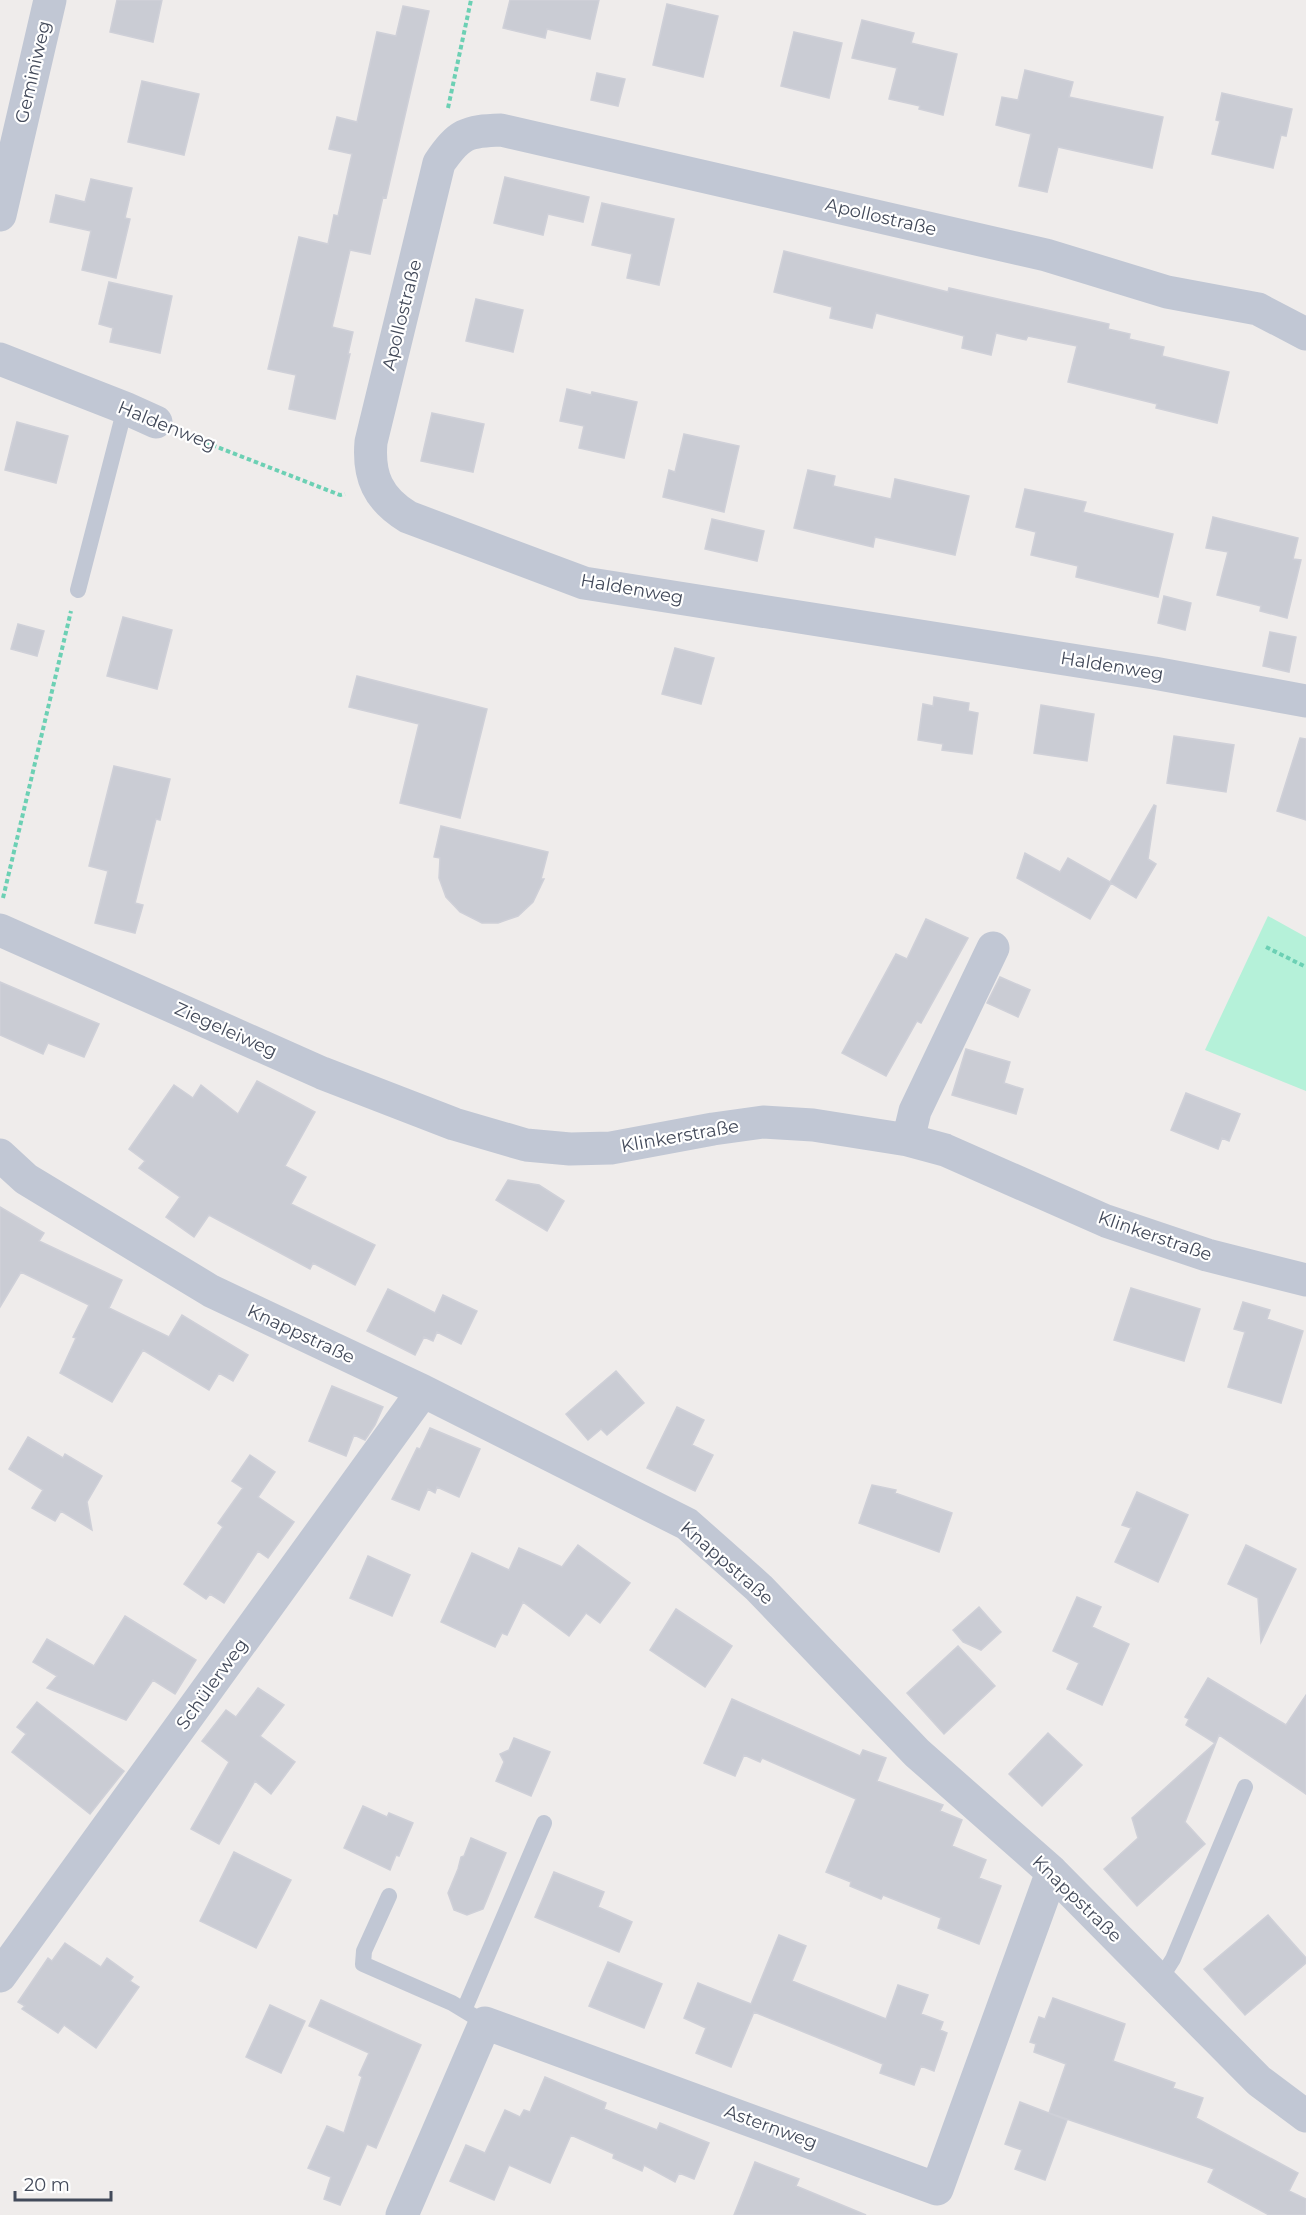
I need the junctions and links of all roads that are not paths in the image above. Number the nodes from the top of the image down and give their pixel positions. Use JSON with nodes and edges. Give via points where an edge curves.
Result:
{"nodes":[{"id":1,"x":50,"y":0,"type":"edge"},
{"id":2,"x":0,"y":215,"type":"edge"},
{"id":3,"x":1306,"y":334,"type":"edge"},
{"id":4,"x":0,"y":359,"type":"edge"},
{"id":5,"x":125,"y":408,"type":"junction"},
{"id":6,"x":156,"y":422,"type":"road end"},
{"id":7,"x":378,"y":488,"type":"joint"},
{"id":8,"x":78,"y":590,"type":"road end"},
{"id":9,"x":1306,"y":701,"type":"edge"},
{"id":10,"x":0,"y":930,"type":"edge"},
{"id":11,"x":993,"y":948,"type":"dead end"},
{"id":12,"x":454,"y":1124,"type":"joint"},
{"id":13,"x":908,"y":1140,"type":"junction"},
{"id":14,"x":0,"y":1155,"type":"edge"},
{"id":15,"x":1306,"y":1280,"type":"edge"},
{"id":16,"x":423,"y":1391,"type":"junction"},
{"id":17,"x":1245,"y":1787,"type":"dead end"},
{"id":18,"x":544,"y":1823,"type":"dead end"},
{"id":19,"x":1052,"y":1872,"type":"junction"},
{"id":20,"x":389,"y":1896,"type":"dead end"},
{"id":21,"x":0,"y":1976,"type":"edge"},
{"id":22,"x":1159,"y":1981,"type":"junction"},
{"id":23,"x":474,"y":2016,"type":"junction"},
{"id":24,"x":1306,"y":2116,"type":"edge"},
{"id":25,"x":402,"y":2215,"type":"edge"}],
"edges":[{"from":1,"to":2,"type":"street","name":"Geminiweg"},
{"from":3,"to":7,"type":"street","name":"Apollostraße","via":[[1257,309],[1167,292],[1046,255],[501,130],[473,131],[452,144],[439,163],[371,442],[370,461]]},
{"from":4,"to":5,"type":"street","name":"Haldenweg"},
{"from":5,"to":6,"type":"street","name":"Haldenweg"},
{"from":5,"to":8,"type":"lane"},
{"from":7,"to":9,"type":"street","name":"Haldenweg","via":[[392,507],[408,517],[584,583],[1154,673]]},
{"from":10,"to":12,"type":"street","name":"Ziegeleiweg","via":[[322,1073]]},
{"from":11,"to":13,"type":"street","via":[[915,1111]]},
{"from":12,"to":13,"type":"street","name":"Klinkerstraße","via":[[526,1144],[570,1149],[611,1148],[763,1122],[813,1125]]},
{"from":13,"to":15,"type":"street","name":"Klinkerstraße","via":[[945,1150],[1106,1221],[1208,1255]]},
{"from":14,"to":16,"type":"street","name":"Knappstraße","via":[[26,1179],[211,1291]]},
{"from":16,"to":19,"type":"street","name":"Knappstraße","via":[[687,1524],[759,1588],[916,1753]]},
{"from":16,"to":21,"type":"street","name":"Schülerweg"},
{"from":17,"to":22,"type":"lane","via":[[1173,1959]]},
{"from":18,"to":23,"type":"lane"},
{"from":19,"to":22,"type":"street","name":"Knappstraße"},
{"from":19,"to":23,"type":"street","name":"Asternweg","via":[[937,2188]]},
{"from":20,"to":23,"type":"lane","via":[[364,1951],[363,1964]]},
{"from":22,"to":24,"type":"street","name":"Knappstraße","via":[[1258,2080]]},
{"from":23,"to":25,"type":"street"}]}
